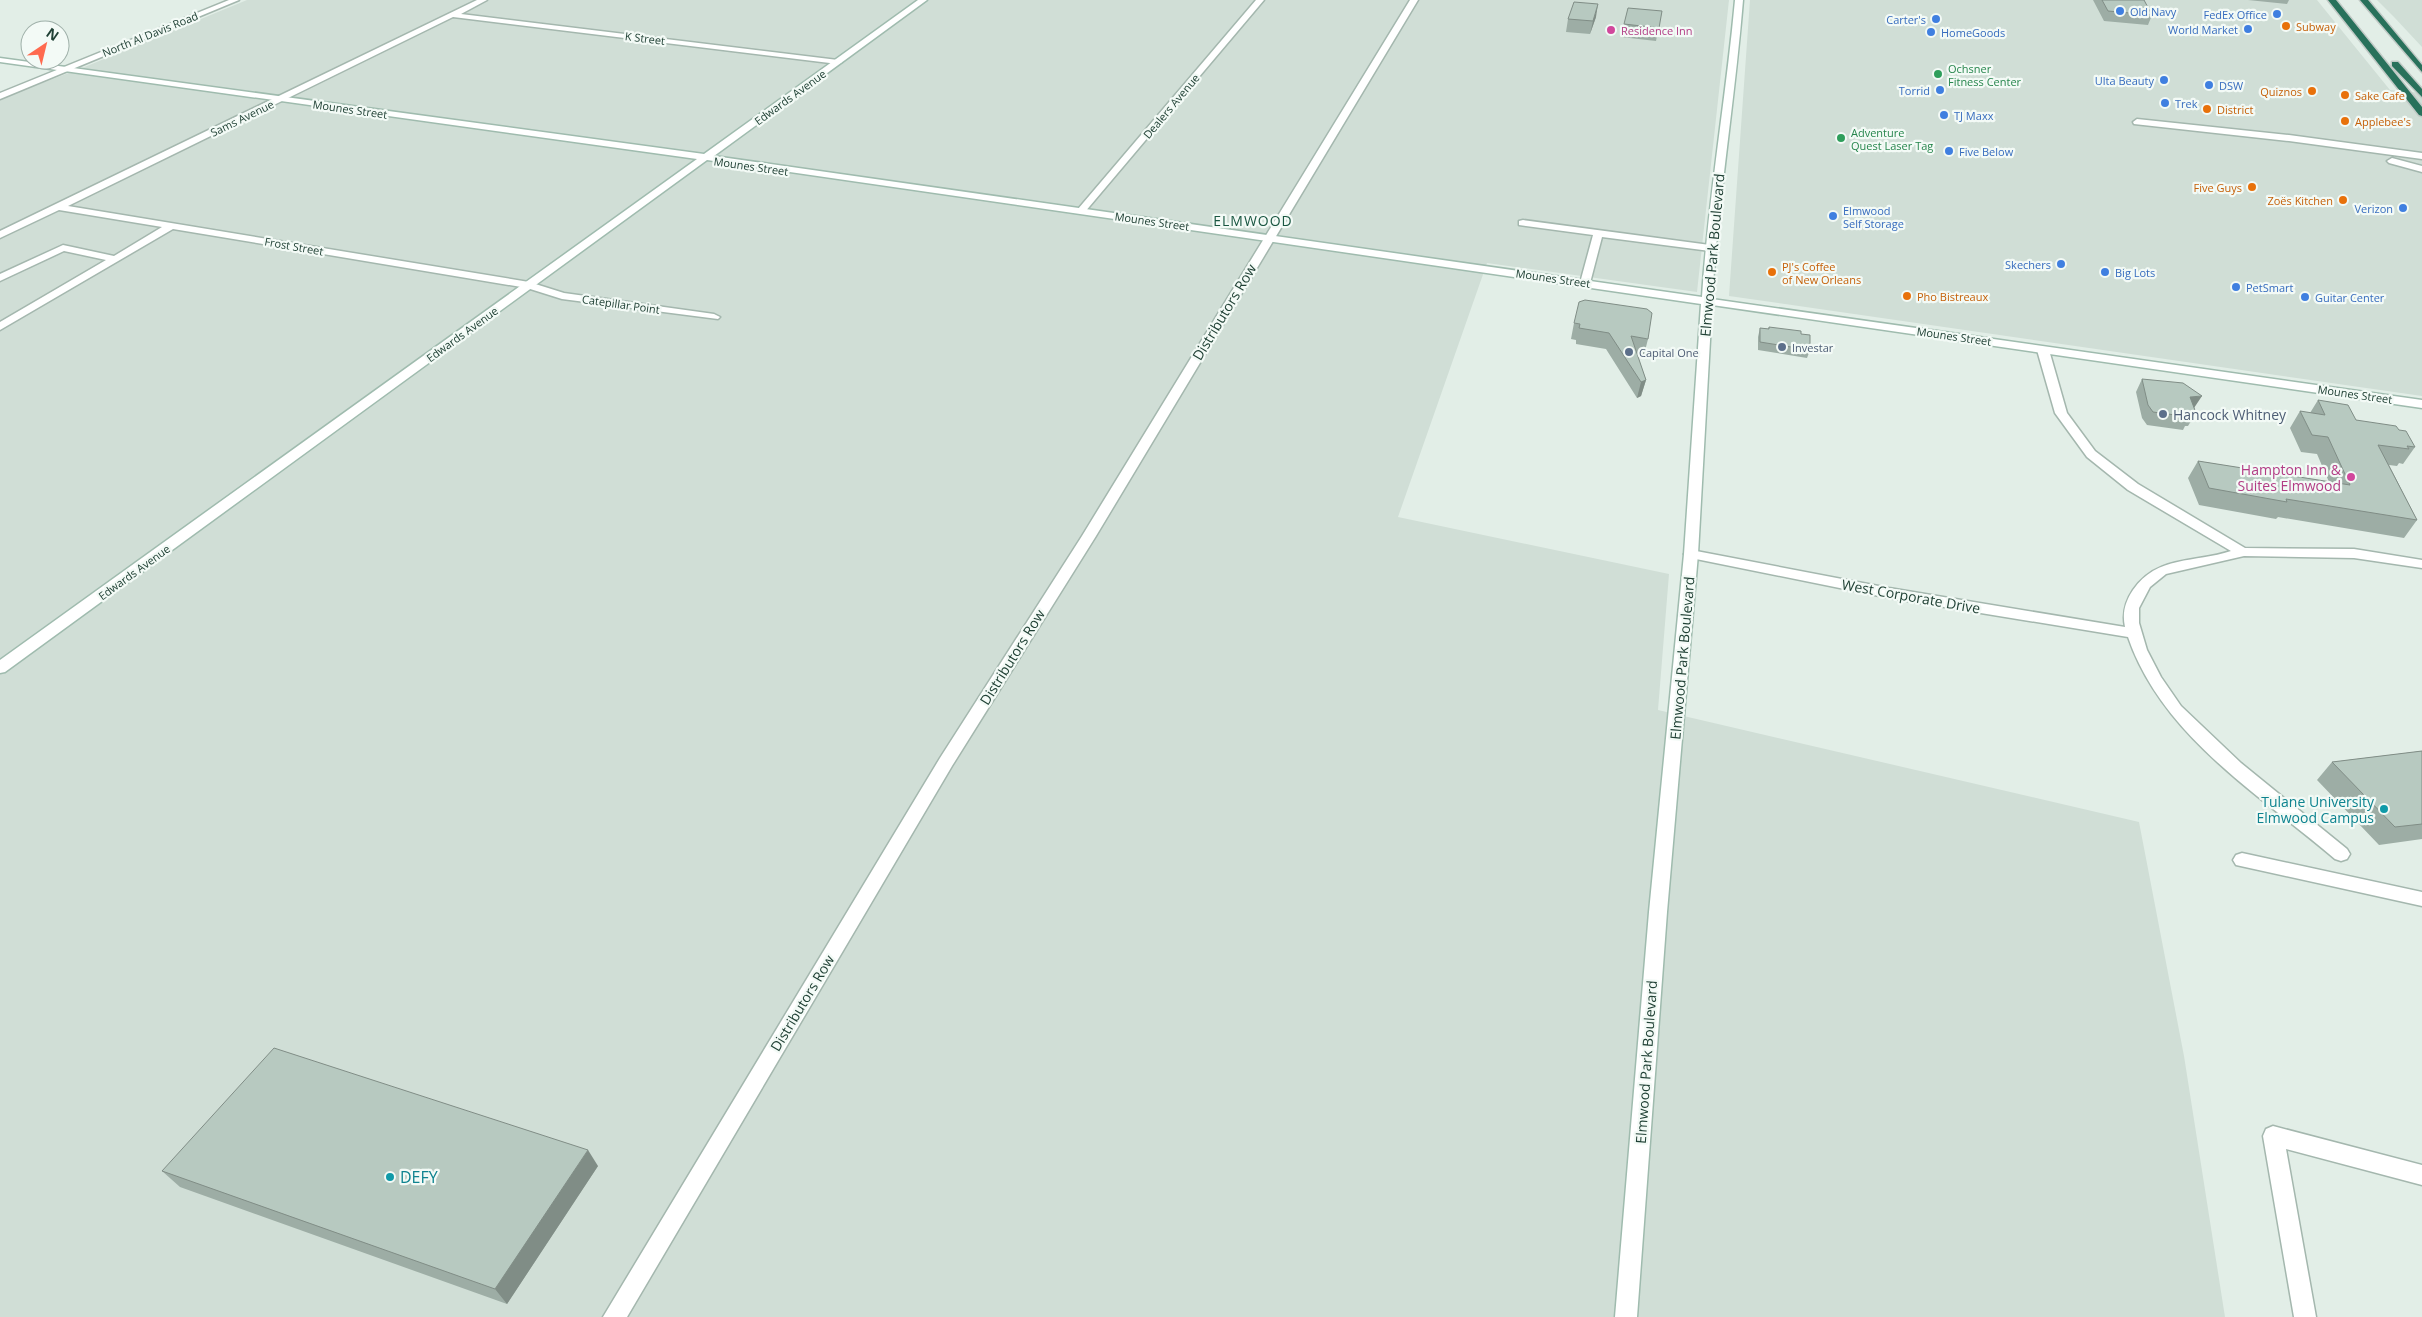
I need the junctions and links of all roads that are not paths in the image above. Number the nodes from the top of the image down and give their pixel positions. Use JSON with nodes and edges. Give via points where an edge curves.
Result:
{"nodes":[{"id":1,"x":235,"y":0,"type":"edge"},
{"id":2,"x":483,"y":0,"type":"edge"},
{"id":3,"x":923,"y":0,"type":"edge"},
{"id":4,"x":1260,"y":0,"type":"edge"},
{"id":5,"x":1414,"y":0,"type":"edge"},
{"id":6,"x":1739,"y":0,"type":"edge"},
{"id":7,"x":2332,"y":0,"type":"edge"},
{"id":8,"x":2364,"y":0,"type":"edge"},
{"id":9,"x":453,"y":15,"type":"junction"},
{"id":10,"x":2361,"y":38,"type":"junction"},
{"id":11,"x":0,"y":60,"type":"edge"},
{"id":12,"x":838,"y":62,"type":"junction"},
{"id":13,"x":20,"y":63,"type":"edge"},
{"id":14,"x":70,"y":67,"type":"edge"},
{"id":15,"x":64,"y":70,"type":"edge"},
{"id":16,"x":70,"y":70,"type":"edge"},
{"id":17,"x":2422,"y":70,"type":"edge"},
{"id":18,"x":2422,"y":94,"type":"edge"},
{"id":19,"x":0,"y":96,"type":"edge"},
{"id":20,"x":279,"y":99,"type":"junction"},
{"id":21,"x":2422,"y":112,"type":"edge"},
{"id":22,"x":2137,"y":122,"type":"dead end"},
{"id":23,"x":2142,"y":132,"type":"dead end"},
{"id":24,"x":2422,"y":156,"type":"edge"},
{"id":25,"x":703,"y":159,"type":"junction"},
{"id":26,"x":2400,"y":162,"type":"junction"},
{"id":27,"x":2422,"y":165,"type":"edge"},
{"id":28,"x":2422,"y":169,"type":"edge"},
{"id":29,"x":59,"y":207,"type":"junction"},
{"id":30,"x":1081,"y":211,"type":"junction"},
{"id":31,"x":1523,"y":223,"type":"dead end"},
{"id":32,"x":173,"y":226,"type":"junction"},
{"id":33,"x":1598,"y":234,"type":"junction"},
{"id":34,"x":0,"y":235,"type":"edge"},
{"id":35,"x":1269,"y":238,"type":"junction"},
{"id":36,"x":1710,"y":248,"type":"junction"},
{"id":37,"x":115,"y":259,"type":"junction"},
{"id":38,"x":0,"y":278,"type":"edge"},
{"id":39,"x":1585,"y":283,"type":"junction"},
{"id":40,"x":529,"y":285,"type":"junction"},
{"id":41,"x":1706,"y":300,"type":"junction"},
{"id":42,"x":714,"y":318,"type":"dead end"},
{"id":43,"x":0,"y":327,"type":"edge"},
{"id":44,"x":2043,"y":350,"type":"junction"},
{"id":45,"x":2422,"y":404,"type":"edge"},
{"id":46,"x":2242,"y":552,"type":"junction"},
{"id":47,"x":1691,"y":554,"type":"junction"},
{"id":48,"x":2422,"y":564,"type":"edge"},
{"id":49,"x":2132,"y":633,"type":"junction"},
{"id":50,"x":0,"y":668,"type":"edge"},
{"id":51,"x":2341,"y":854,"type":"dead end"},
{"id":52,"x":2242,"y":860,"type":"dead end"},
{"id":53,"x":2422,"y":899,"type":"edge"},
{"id":54,"x":2422,"y":1175,"type":"edge"},
{"id":55,"x":614,"y":1317,"type":"edge"},
{"id":56,"x":1626,"y":1317,"type":"edge"},
{"id":57,"x":2304,"y":1317,"type":"edge"}],
"edges":[{"from":1,"to":14,"type":"street","name":"North Al Davis Road"},
{"from":2,"to":9,"type":"street","name":"Sams Avenue"},
{"from":3,"to":12,"type":"street","name":"Edwards Avenue"},
{"from":4,"to":30,"type":"street","name":"Dealers Avenue"},
{"from":5,"to":35,"type":"street","name":"Distributors Row"},
{"from":6,"to":36,"type":"street","name":"Elmwood Park Boulevard"},
{"from":7,"to":10,"type":"highway"},
{"from":8,"to":17,"type":"highway"},
{"from":9,"to":12,"type":"street","name":"K Street"},
{"from":9,"to":20,"type":"street","name":"Sams Avenue"},
{"from":10,"to":18,"type":"highway","via":[[2385,52]]},
{"from":10,"to":21,"type":"highway"},
{"from":11,"to":13,"type":"street","name":"Mounes Street"},
{"from":12,"to":25,"type":"street","name":"Edwards Avenue"},
{"from":15,"to":19,"type":"street","name":"North Al Davis Road"},
{"from":16,"to":20,"type":"street","name":"Mounes Street"},
{"from":20,"to":25,"type":"street","name":"Mounes Street"},
{"from":20,"to":29,"type":"street","name":"Sams Avenue"},
{"from":22,"to":24,"type":"street"},
{"from":23,"to":26,"type":"street"},
{"from":25,"to":30,"type":"street","name":"Mounes Street"},
{"from":25,"to":40,"type":"street","name":"Edwards Avenue"},
{"from":26,"to":27,"type":"street"},
{"from":26,"to":28,"type":"street"},
{"from":29,"to":32,"type":"street","name":"Frost Street"},
{"from":29,"to":34,"type":"street","name":"Sams Avenue"},
{"from":30,"to":35,"type":"street","name":"Mounes Street"},
{"from":31,"to":33,"type":"street"},
{"from":32,"to":37,"type":"street"},
{"from":32,"to":40,"type":"street","name":"Frost Street"},
{"from":33,"to":36,"type":"street"},
{"from":33,"to":39,"type":"street"},
{"from":35,"to":39,"type":"street","name":"Mounes Street"},
{"from":35,"to":55,"type":"street","name":"Distributors Row","via":[[1089,536],[946,762]]},
{"from":36,"to":41,"type":"street","name":"Elmwood Park Boulevard"},
{"from":37,"to":38,"type":"street","via":[[63,248]]},
{"from":37,"to":43,"type":"street"},
{"from":39,"to":41,"type":"street","name":"Mounes Street"},
{"from":40,"to":42,"type":"street","name":"Catepillar Point","via":[[562,296]]},
{"from":40,"to":50,"type":"street","name":"Edwards Avenue"},
{"from":41,"to":44,"type":"street","name":"Mounes Street"},
{"from":41,"to":47,"type":"street","name":"Elmwood Park Boulevard"},
{"from":44,"to":45,"type":"street","name":"Mounes Street"},
{"from":44,"to":46,"type":"street","via":[[2061,412],[2092,454],[2133,488]]},
{"from":46,"to":48,"type":"street","via":[[2341,551]]},
{"from":46,"to":49,"type":"street","via":[[2184,564],[2153,575],[2131,610]]},
{"from":47,"to":49,"type":"street","name":"West Corporate Drive","via":[[1889,593]]},
{"from":47,"to":56,"type":"street","name":"Elmwood Park Boulevard"},
{"from":49,"to":51,"type":"street","via":[[2174,709],[2215,749]]},
{"from":52,"to":53,"type":"street"},
{"from":54,"to":57,"type":"street","via":[[2273,1136]]}]}
